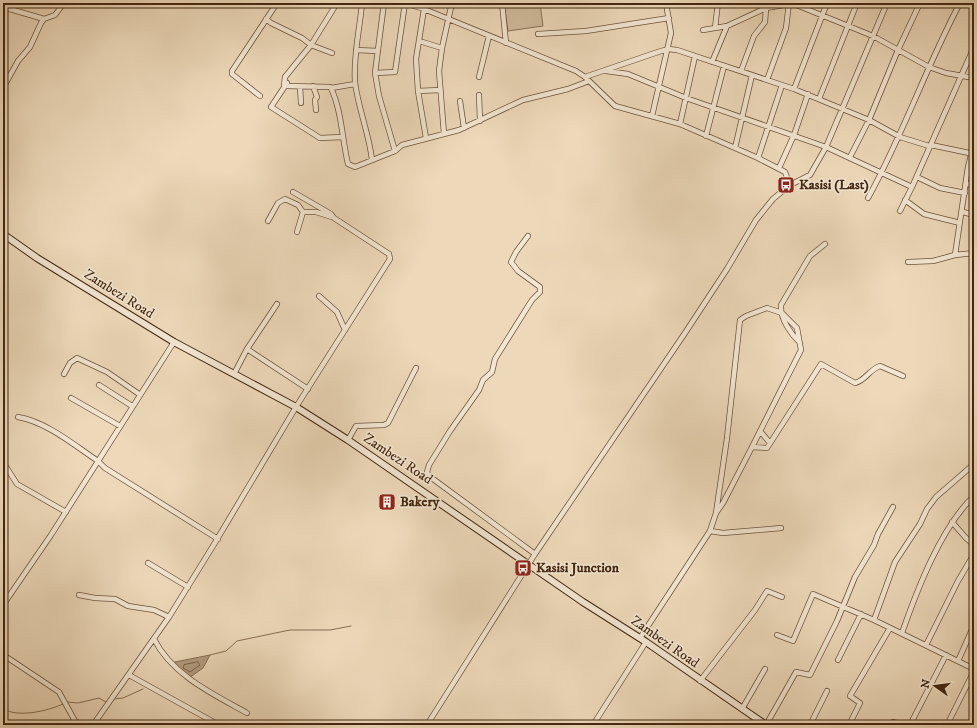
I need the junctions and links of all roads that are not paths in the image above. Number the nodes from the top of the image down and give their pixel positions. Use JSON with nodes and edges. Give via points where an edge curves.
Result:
{"nodes":[{"id":1,"x":64,"y":3,"type":"edge"},
{"id":2,"x":277,"y":3,"type":"edge"},
{"id":3,"x":337,"y":3,"type":"edge"},
{"id":4,"x":362,"y":3,"type":"edge"},
{"id":5,"x":384,"y":3,"type":"edge"},
{"id":6,"x":405,"y":3,"type":"edge"},
{"id":7,"x":425,"y":3,"type":"edge"},
{"id":8,"x":502,"y":3,"type":"edge"},
{"id":9,"x":666,"y":3,"type":"edge"},
{"id":10,"x":718,"y":3,"type":"edge"},
{"id":11,"x":764,"y":3,"type":"edge"},
{"id":12,"x":792,"y":3,"type":"edge"},
{"id":13,"x":827,"y":3,"type":"edge"},
{"id":14,"x":857,"y":3,"type":"edge"},
{"id":15,"x":887,"y":3,"type":"edge"},
{"id":16,"x":920,"y":3,"type":"edge"},
{"id":17,"x":960,"y":3,"type":"edge"},
{"id":18,"x":467,"y":4,"type":"edge"},
{"id":19,"x":3,"y":7,"type":"edge"},
{"id":20,"x":424,"y":9,"type":"junction"},
{"id":21,"x":765,"y":9,"type":"junction"},
{"id":22,"x":823,"y":14,"type":"junction"},
{"id":23,"x":669,"y":18,"type":"junction"},
{"id":24,"x":44,"y":19,"type":"junction"},
{"id":25,"x":448,"y":19,"type":"junction"},
{"id":26,"x":266,"y":20,"type":"junction"},
{"id":27,"x":727,"y":26,"type":"junction"},
{"id":28,"x":848,"y":27,"type":"junction"},
{"id":29,"x":715,"y":28,"type":"junction"},
{"id":30,"x":703,"y":30,"type":"dead end"},
{"id":31,"x":538,"y":34,"type":"dead end"},
{"id":32,"x":489,"y":36,"type":"junction"},
{"id":33,"x":873,"y":36,"type":"junction"},
{"id":34,"x":418,"y":41,"type":"junction"},
{"id":35,"x":506,"y":43,"type":"junction"},
{"id":36,"x":311,"y":46,"type":"junction"},
{"id":37,"x":974,"y":47,"type":"edge"},
{"id":38,"x":442,"y":48,"type":"junction"},
{"id":39,"x":668,"y":49,"type":"junction"},
{"id":40,"x":356,"y":50,"type":"junction"},
{"id":41,"x":378,"y":50,"type":"junction"},
{"id":42,"x":898,"y":50,"type":"junction"},
{"id":43,"x":332,"y":53,"type":"dead end"},
{"id":44,"x":695,"y":56,"type":"junction"},
{"id":45,"x":712,"y":62,"type":"junction"},
{"id":46,"x":724,"y":66,"type":"junction"},
{"id":47,"x":929,"y":68,"type":"junction"},
{"id":48,"x":606,"y":71,"type":"junction"},
{"id":49,"x":741,"y":71,"type":"junction"},
{"id":50,"x":375,"y":73,"type":"junction"},
{"id":51,"x":752,"y":75,"type":"junction"},
{"id":52,"x":961,"y":76,"type":"junction"},
{"id":53,"x":479,"y":77,"type":"dead end"},
{"id":54,"x":585,"y":77,"type":"junction"},
{"id":55,"x":974,"y":78,"type":"edge"},
{"id":56,"x":767,"y":80,"type":"junction"},
{"id":57,"x":589,"y":81,"type":"junction"},
{"id":58,"x":287,"y":83,"type":"junction"},
{"id":59,"x":355,"y":84,"type":"junction"},
{"id":60,"x":782,"y":85,"type":"junction"},
{"id":61,"x":313,"y":86,"type":"junction"},
{"id":62,"x":300,"y":87,"type":"junction"},
{"id":63,"x":658,"y":87,"type":"junction"},
{"id":64,"x":3,"y":88,"type":"edge"},
{"id":65,"x":331,"y":88,"type":"junction"},
{"id":66,"x":794,"y":89,"type":"junction"},
{"id":67,"x":440,"y":90,"type":"junction"},
{"id":68,"x":418,"y":91,"type":"junction"},
{"id":69,"x":808,"y":94,"type":"junction"},
{"id":70,"x":479,"y":95,"type":"dead end"},
{"id":71,"x":260,"y":96,"type":"dead end"},
{"id":72,"x":686,"y":98,"type":"junction"},
{"id":73,"x":819,"y":99,"type":"junction"},
{"id":74,"x":460,"y":101,"type":"dead end"},
{"id":75,"x":301,"y":103,"type":"dead end"},
{"id":76,"x":714,"y":108,"type":"junction"},
{"id":77,"x":843,"y":109,"type":"junction"},
{"id":78,"x":316,"y":110,"type":"dead end"},
{"id":79,"x":652,"y":116,"type":"junction"},
{"id":80,"x":741,"y":116,"type":"junction"},
{"id":81,"x":869,"y":120,"type":"junction"},
{"id":82,"x":480,"y":121,"type":"junction"},
{"id":83,"x":680,"y":124,"type":"junction"},
{"id":84,"x":769,"y":126,"type":"junction"},
{"id":85,"x":464,"y":128,"type":"junction"},
{"id":86,"x":444,"y":134,"type":"junction"},
{"id":87,"x":706,"y":136,"type":"junction"},
{"id":88,"x":794,"y":136,"type":"junction"},
{"id":89,"x":342,"y":137,"type":"junction"},
{"id":90,"x":900,"y":137,"type":"junction"},
{"id":91,"x":426,"y":138,"type":"junction"},
{"id":92,"x":974,"y":143,"type":"edge"},
{"id":93,"x":930,"y":145,"type":"junction"},
{"id":94,"x":826,"y":147,"type":"junction"},
{"id":95,"x":734,"y":148,"type":"junction"},
{"id":96,"x":395,"y":151,"type":"junction"},
{"id":97,"x":972,"y":154,"type":"edge"},
{"id":98,"x":850,"y":157,"type":"junction"},
{"id":99,"x":758,"y":158,"type":"junction"},
{"id":100,"x":372,"y":160,"type":"junction"},
{"id":101,"x":779,"y":168,"type":"junction"},
{"id":102,"x":882,"y":174,"type":"junction"},
{"id":103,"x":917,"y":177,"type":"junction"},
{"id":104,"x":966,"y":184,"type":"junction"},
{"id":105,"x":790,"y":185,"type":"junction"},
{"id":106,"x":974,"y":186,"type":"edge"},
{"id":107,"x":912,"y":187,"type":"junction"},
{"id":108,"x":294,"y":192,"type":"dead end"},
{"id":109,"x":965,"y":193,"type":"junction"},
{"id":110,"x":868,"y":198,"type":"dead end"},
{"id":111,"x":906,"y":200,"type":"junction"},
{"id":112,"x":900,"y":211,"type":"dead end"},
{"id":113,"x":303,"y":212,"type":"junction"},
{"id":114,"x":963,"y":212,"type":"junction"},
{"id":115,"x":974,"y":214,"type":"edge"},
{"id":116,"x":334,"y":218,"type":"junction"},
{"id":117,"x":268,"y":221,"type":"dead end"},
{"id":118,"x":960,"y":223,"type":"junction"},
{"id":119,"x":297,"y":232,"type":"dead end"},
{"id":120,"x":3,"y":234,"type":"edge"},
{"id":121,"x":528,"y":236,"type":"dead end"},
{"id":122,"x":826,"y":244,"type":"dead end"},
{"id":123,"x":974,"y":253,"type":"edge"},
{"id":124,"x":956,"y":255,"type":"junction"},
{"id":125,"x":908,"y":262,"type":"dead end"},
{"id":126,"x":319,"y":296,"type":"dead end"},
{"id":127,"x":277,"y":304,"type":"dead end"},
{"id":128,"x":782,"y":314,"type":"junction"},
{"id":129,"x":345,"y":330,"type":"junction"},
{"id":130,"x":174,"y":342,"type":"junction"},
{"id":131,"x":800,"y":343,"type":"junction"},
{"id":132,"x":247,"y":349,"type":"junction"},
{"id":133,"x":416,"y":368,"type":"dead end"},
{"id":134,"x":64,"y":374,"type":"dead end"},
{"id":135,"x":234,"y":374,"type":"junction"},
{"id":136,"x":902,"y":376,"type":"dead end"},
{"id":137,"x":99,"y":385,"type":"dead end"},
{"id":138,"x":308,"y":389,"type":"junction"},
{"id":139,"x":139,"y":394,"type":"junction"},
{"id":140,"x":70,"y":398,"type":"dead end"},
{"id":141,"x":132,"y":406,"type":"junction"},
{"id":142,"x":296,"y":406,"type":"junction"},
{"id":143,"x":18,"y":417,"type":"dead end"},
{"id":144,"x":120,"y":426,"type":"junction"},
{"id":145,"x":760,"y":431,"type":"junction"},
{"id":146,"x":348,"y":440,"type":"junction"},
{"id":147,"x":770,"y":443,"type":"junction"},
{"id":148,"x":752,"y":447,"type":"junction"},
{"id":149,"x":98,"y":461,"type":"junction"},
{"id":150,"x":3,"y":462,"type":"edge"},
{"id":151,"x":974,"y":464,"type":"edge"},
{"id":152,"x":974,"y":496,"type":"edge"},
{"id":153,"x":893,"y":507,"type":"dead end"},
{"id":154,"x":66,"y":512,"type":"junction"},
{"id":155,"x":716,"y":513,"type":"junction"},
{"id":156,"x":952,"y":522,"type":"junction"},
{"id":157,"x":781,"y":528,"type":"dead end"},
{"id":158,"x":710,"y":531,"type":"junction"},
{"id":159,"x":218,"y":539,"type":"junction"},
{"id":160,"x":974,"y":545,"type":"edge"},
{"id":161,"x":535,"y":554,"type":"junction"},
{"id":162,"x":974,"y":554,"type":"edge"},
{"id":163,"x":148,"y":563,"type":"dead end"},
{"id":164,"x":529,"y":564,"type":"junction"},
{"id":165,"x":188,"y":586,"type":"junction"},
{"id":166,"x":79,"y":595,"type":"dead end"},
{"id":167,"x":782,"y":597,"type":"dead end"},
{"id":168,"x":3,"y":605,"type":"edge"},
{"id":169,"x":843,"y":607,"type":"junction"},
{"id":170,"x":861,"y":614,"type":"junction"},
{"id":171,"x":169,"y":617,"type":"junction"},
{"id":172,"x":874,"y":620,"type":"junction"},
{"id":173,"x":974,"y":625,"type":"edge"},
{"id":174,"x":890,"y":628,"type":"junction"},
{"id":175,"x":902,"y":633,"type":"junction"},
{"id":176,"x":778,"y":635,"type":"dead end"},
{"id":177,"x":640,"y":638,"type":"junction"},
{"id":178,"x":154,"y":639,"type":"junction"},
{"id":179,"x":646,"y":642,"type":"junction"},
{"id":180,"x":926,"y":645,"type":"junction"},
{"id":181,"x":946,"y":655,"type":"junction"},
{"id":182,"x":8,"y":658,"type":"dead end"},
{"id":183,"x":838,"y":660,"type":"dead end"},
{"id":184,"x":958,"y":661,"type":"junction"},
{"id":185,"x":765,"y":669,"type":"dead end"},
{"id":186,"x":974,"y":670,"type":"edge"},
{"id":187,"x":129,"y":674,"type":"junction"},
{"id":188,"x":700,"y":681,"type":"junction"},
{"id":189,"x":827,"y":691,"type":"dead end"},
{"id":190,"x":742,"y":709,"type":"junction"},
{"id":191,"x":247,"y":713,"type":"dead end"},
{"id":192,"x":82,"y":725,"type":"edge"},
{"id":193,"x":93,"y":725,"type":"edge"},
{"id":194,"x":219,"y":725,"type":"edge"},
{"id":195,"x":427,"y":725,"type":"edge"},
{"id":196,"x":593,"y":725,"type":"edge"},
{"id":197,"x":766,"y":725,"type":"edge"},
{"id":198,"x":810,"y":725,"type":"edge"},
{"id":199,"x":849,"y":725,"type":"edge"},
{"id":200,"x":891,"y":725,"type":"edge"},
{"id":201,"x":905,"y":725,"type":"edge"},
{"id":202,"x":910,"y":725,"type":"edge"},
{"id":203,"x":948,"y":725,"type":"edge"}],
"edges":[{"from":1,"to":24,"type":"street","via":[[55,15]]},
{"from":2,"to":26,"type":"street"},
{"from":3,"to":36,"type":"street"},
{"from":4,"to":40,"type":"street"},
{"from":5,"to":41,"type":"street"},
{"from":6,"to":20,"type":"street"},
{"from":6,"to":50,"type":"street","via":[[395,72]]},
{"from":7,"to":20,"type":"street"},
{"from":8,"to":35,"type":"street"},
{"from":9,"to":23,"type":"street"},
{"from":10,"to":29,"type":"street"},
{"from":11,"to":21,"type":"street"},
{"from":12,"to":21,"type":"street"},
{"from":12,"to":22,"type":"street"},
{"from":12,"to":56,"type":"street","via":[[786,28]]},
{"from":13,"to":22,"type":"street"},
{"from":14,"to":28,"type":"street"},
{"from":15,"to":33,"type":"street"},
{"from":16,"to":42,"type":"street"},
{"from":17,"to":47,"type":"street"},
{"from":18,"to":25,"type":"street","via":[[453,5]]},
{"from":19,"to":24,"type":"street"},
{"from":20,"to":25,"type":"street"},
{"from":20,"to":34,"type":"street"},
{"from":21,"to":27,"type":"street"},
{"from":21,"to":49,"type":"street","via":[[765,22],[754,36]]},
{"from":22,"to":28,"type":"street"},
{"from":22,"to":66,"type":"street"},
{"from":23,"to":31,"type":"street"},
{"from":23,"to":39,"type":"street","via":[[671,34]]},
{"from":24,"to":64,"type":"street","via":[[30,47],[18,61]]},
{"from":25,"to":32,"type":"street"},
{"from":25,"to":38,"type":"street"},
{"from":26,"to":36,"type":"street","via":[[302,38]]},
{"from":26,"to":71,"type":"street","via":[[232,71],[232,74]]},
{"from":27,"to":29,"type":"street"},
{"from":27,"to":45,"type":"street"},
{"from":28,"to":33,"type":"street"},
{"from":28,"to":73,"type":"street"},
{"from":29,"to":30,"type":"street"},
{"from":32,"to":35,"type":"street"},
{"from":32,"to":53,"type":"street"},
{"from":33,"to":42,"type":"street"},
{"from":33,"to":77,"type":"street"},
{"from":34,"to":38,"type":"street"},
{"from":34,"to":68,"type":"street"},
{"from":35,"to":54,"type":"street"},
{"from":36,"to":43,"type":"street"},
{"from":36,"to":58,"type":"street","via":[[286,77],[284,84]]},
{"from":37,"to":52,"type":"street"},
{"from":38,"to":67,"type":"street"},
{"from":39,"to":44,"type":"street"},
{"from":39,"to":48,"type":"street"},
{"from":39,"to":63,"type":"street"},
{"from":40,"to":41,"type":"street"},
{"from":40,"to":59,"type":"street"},
{"from":41,"to":50,"type":"street"},
{"from":42,"to":47,"type":"street"},
{"from":42,"to":81,"type":"street"},
{"from":44,"to":45,"type":"street"},
{"from":44,"to":72,"type":"street"},
{"from":45,"to":46,"type":"street"},
{"from":46,"to":49,"type":"street"},
{"from":46,"to":76,"type":"street"},
{"from":47,"to":52,"type":"street"},
{"from":47,"to":90,"type":"street"},
{"from":48,"to":54,"type":"street"},
{"from":48,"to":63,"type":"street","via":[[622,73]]},
{"from":49,"to":51,"type":"street"},
{"from":50,"to":96,"type":"street"},
{"from":51,"to":56,"type":"street"},
{"from":51,"to":80,"type":"street"},
{"from":52,"to":55,"type":"street"},
{"from":52,"to":93,"type":"street"},
{"from":54,"to":57,"type":"street"},
{"from":56,"to":60,"type":"street"},
{"from":57,"to":79,"type":"street","via":[[614,106]]},
{"from":57,"to":82,"type":"street","via":[[523,100]]},
{"from":58,"to":62,"type":"street","via":[[287,86]]},
{"from":58,"to":89,"type":"street","via":[[271,106],[320,138]]},
{"from":59,"to":65,"type":"street"},
{"from":59,"to":100,"type":"street"},
{"from":60,"to":66,"type":"street"},
{"from":60,"to":84,"type":"street"},
{"from":61,"to":62,"type":"street"},
{"from":61,"to":65,"type":"street"},
{"from":61,"to":78,"type":"street","via":[[317,97]]},
{"from":62,"to":75,"type":"street"},
{"from":63,"to":72,"type":"street"},
{"from":63,"to":79,"type":"street"},
{"from":65,"to":89,"type":"street","via":[[343,130]]},
{"from":66,"to":69,"type":"street"},
{"from":67,"to":68,"type":"street"},
{"from":67,"to":86,"type":"street"},
{"from":68,"to":91,"type":"street"},
{"from":69,"to":73,"type":"street"},
{"from":69,"to":88,"type":"street"},
{"from":70,"to":82,"type":"street"},
{"from":72,"to":76,"type":"street"},
{"from":72,"to":83,"type":"street"},
{"from":73,"to":77,"type":"street"},
{"from":74,"to":85,"type":"street"},
{"from":76,"to":80,"type":"street"},
{"from":76,"to":87,"type":"street"},
{"from":77,"to":81,"type":"street"},
{"from":77,"to":94,"type":"street"},
{"from":79,"to":83,"type":"street"},
{"from":80,"to":84,"type":"street"},
{"from":80,"to":95,"type":"street"},
{"from":81,"to":90,"type":"street"},
{"from":81,"to":98,"type":"street"},
{"from":82,"to":85,"type":"street"},
{"from":83,"to":87,"type":"street"},
{"from":84,"to":88,"type":"street"},
{"from":84,"to":99,"type":"street"},
{"from":85,"to":86,"type":"street"},
{"from":86,"to":91,"type":"street"},
{"from":87,"to":95,"type":"street"},
{"from":88,"to":94,"type":"street"},
{"from":88,"to":101,"type":"street"},
{"from":89,"to":100,"type":"street","via":[[350,166],[355,167]]},
{"from":90,"to":93,"type":"street"},
{"from":90,"to":102,"type":"street"},
{"from":91,"to":96,"type":"street","via":[[402,145]]},
{"from":92,"to":97,"type":"street"},
{"from":93,"to":97,"type":"street"},
{"from":93,"to":103,"type":"street"},
{"from":94,"to":98,"type":"street"},
{"from":94,"to":105,"type":"street","via":[[810,175]]},
{"from":95,"to":99,"type":"street"},
{"from":96,"to":100,"type":"street"},
{"from":97,"to":104,"type":"street"},
{"from":98,"to":102,"type":"street"},
{"from":99,"to":101,"type":"street"},
{"from":101,"to":105,"type":"street","via":[[787,174]]},
{"from":102,"to":107,"type":"street"},
{"from":102,"to":110,"type":"street"},
{"from":103,"to":107,"type":"street"},
{"from":103,"to":109,"type":"street","via":[[936,186]]},
{"from":104,"to":106,"type":"street"},
{"from":104,"to":109,"type":"street"},
{"from":105,"to":161,"type":"street","via":[[773,199],[756,220],[710,294]]},
{"from":107,"to":111,"type":"street"},
{"from":108,"to":116,"type":"street"},
{"from":109,"to":114,"type":"street"},
{"from":111,"to":112,"type":"street"},
{"from":111,"to":118,"type":"street","via":[[924,214]]},
{"from":113,"to":116,"type":"street","via":[[316,212]]},
{"from":113,"to":117,"type":"street","via":[[298,205],[282,200]]},
{"from":113,"to":119,"type":"street"},
{"from":114,"to":115,"type":"street"},
{"from":114,"to":118,"type":"street"},
{"from":116,"to":129,"type":"street","via":[[390,256]]},
{"from":118,"to":124,"type":"street"},
{"from":120,"to":130,"type":"main road","name":"Zambezi Road","via":[[37,258]]},
{"from":121,"to":161,"type":"street","via":[[512,262],[518,271],[540,287],[540,292],[532,300],[496,359],[492,372],[483,380],[427,472],[450,492]]},
{"from":122,"to":128,"type":"street","via":[[810,256],[791,286],[781,305]]},
{"from":123,"to":124,"type":"street"},
{"from":124,"to":125,"type":"street","via":[[933,261]]},
{"from":126,"to":129,"type":"street","via":[[337,312]]},
{"from":127,"to":132,"type":"street"},
{"from":128,"to":131,"type":"street"},
{"from":128,"to":131,"type":"street","via":[[797,328]]},
{"from":128,"to":155,"type":"street","via":[[767,308],[740,320]]},
{"from":129,"to":138,"type":"street"},
{"from":130,"to":135,"type":"main road","name":"Zambezi Road"},
{"from":130,"to":139,"type":"street"},
{"from":131,"to":145,"type":"street","via":[[798,357]]},
{"from":132,"to":135,"type":"street"},
{"from":132,"to":138,"type":"street"},
{"from":133,"to":146,"type":"street","via":[[388,423],[356,426]]},
{"from":134,"to":139,"type":"street","via":[[77,358],[107,372]]},
{"from":135,"to":142,"type":"main road","name":"Zambezi Road"},
{"from":136,"to":147,"type":"street","via":[[880,366],[855,383],[821,364]]},
{"from":137,"to":141,"type":"street"},
{"from":138,"to":142,"type":"street"},
{"from":139,"to":141,"type":"street"},
{"from":140,"to":144,"type":"street"},
{"from":141,"to":144,"type":"street"},
{"from":142,"to":146,"type":"main road","name":"Zambezi Road"},
{"from":142,"to":159,"type":"street"},
{"from":143,"to":149,"type":"street","via":[[32,420]]},
{"from":144,"to":149,"type":"street"},
{"from":145,"to":147,"type":"street"},
{"from":145,"to":148,"type":"street"},
{"from":146,"to":164,"type":"main road","name":"Zambezi Road"},
{"from":147,"to":148,"type":"street","via":[[767,448]]},
{"from":148,"to":155,"type":"street"},
{"from":149,"to":154,"type":"street"},
{"from":149,"to":159,"type":"street","via":[[105,468]]},
{"from":150,"to":154,"type":"street","via":[[17,484]]},
{"from":151,"to":172,"type":"street","via":[[936,497],[927,509],[895,562]]},
{"from":152,"to":156,"type":"street"},
{"from":153,"to":169,"type":"street","via":[[855,577]]},
{"from":154,"to":168,"type":"street"},
{"from":155,"to":158,"type":"street"},
{"from":156,"to":160,"type":"street"},
{"from":156,"to":175,"type":"street","via":[[920,586]]},
{"from":157,"to":158,"type":"street","via":[[723,533]]},
{"from":158,"to":177,"type":"street"},
{"from":159,"to":165,"type":"street"},
{"from":161,"to":164,"type":"street"},
{"from":162,"to":180,"type":"street"},
{"from":163,"to":165,"type":"street"},
{"from":164,"to":177,"type":"main road","name":"Zambezi Road"},
{"from":164,"to":195,"type":"street"},
{"from":165,"to":171,"type":"street"},
{"from":166,"to":171,"type":"street","via":[[115,599],[128,606],[154,610]]},
{"from":167,"to":188,"type":"street","via":[[770,591],[765,593],[755,610]]},
{"from":169,"to":170,"type":"street"},
{"from":169,"to":176,"type":"street","via":[[813,594],[793,641]]},
{"from":169,"to":197,"type":"street","via":[[810,675],[796,672]]},
{"from":170,"to":172,"type":"street"},
{"from":170,"to":183,"type":"street"},
{"from":171,"to":178,"type":"street"},
{"from":172,"to":174,"type":"street"},
{"from":173,"to":184,"type":"street"},
{"from":174,"to":175,"type":"street"},
{"from":174,"to":199,"type":"street","via":[[850,696],[860,703]]},
{"from":175,"to":180,"type":"street"},
{"from":177,"to":179,"type":"main road","name":"Zambezi Road"},
{"from":178,"to":187,"type":"street"},
{"from":178,"to":191,"type":"street","via":[[160,652],[170,663],[189,678]]},
{"from":179,"to":188,"type":"main road","name":"Zambezi Road"},
{"from":179,"to":196,"type":"street"},
{"from":180,"to":181,"type":"street"},
{"from":181,"to":184,"type":"street"},
{"from":181,"to":202,"type":"street"},
{"from":182,"to":192,"type":"street","via":[[59,692],[75,721]]},
{"from":184,"to":186,"type":"street"},
{"from":185,"to":190,"type":"street"},
{"from":186,"to":203,"type":"street"},
{"from":187,"to":193,"type":"street"},
{"from":187,"to":194,"type":"street"},
{"from":188,"to":190,"type":"main road","name":"Zambezi Road"},
{"from":189,"to":198,"type":"street"},
{"from":190,"to":197,"type":"main road","name":"Zambezi Road"},
{"from":200,"to":201,"type":"street","via":[[894,722]]}]}
